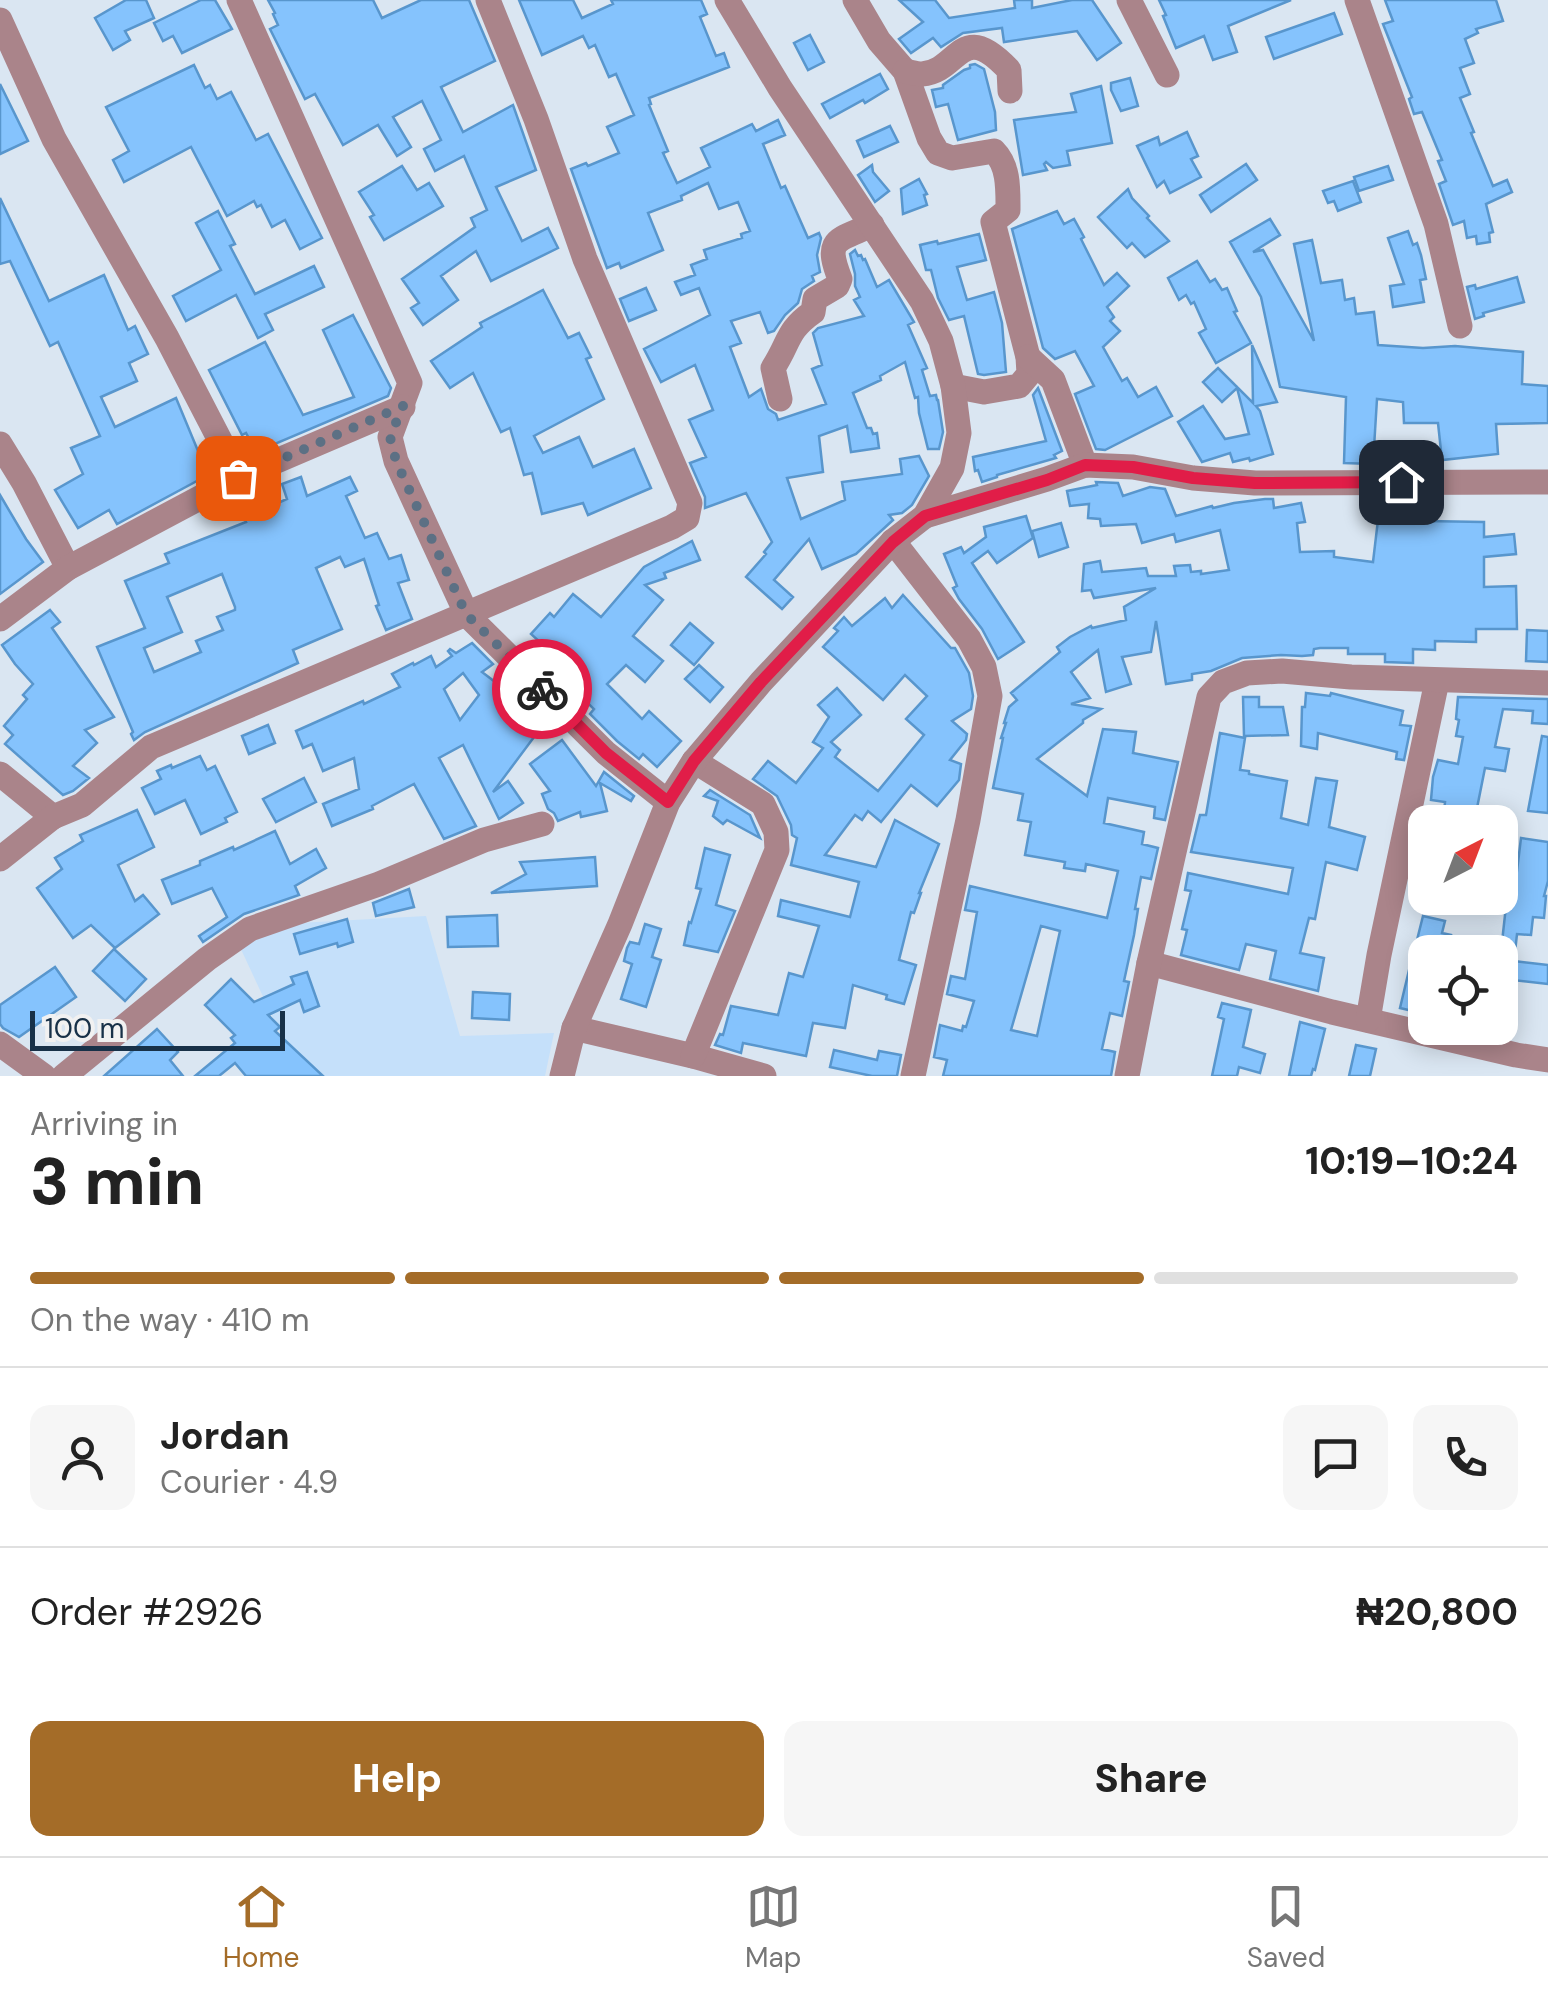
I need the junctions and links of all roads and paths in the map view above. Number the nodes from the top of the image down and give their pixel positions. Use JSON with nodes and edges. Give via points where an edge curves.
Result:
{"nodes":[{"id":1,"x":239,"y":0,"type":"edge"},
{"id":2,"x":488,"y":0,"type":"edge"},
{"id":3,"x":728,"y":0,"type":"edge"},
{"id":4,"x":854,"y":0,"type":"edge"},
{"id":5,"x":1128,"y":0,"type":"edge"},
{"id":6,"x":1357,"y":0,"type":"edge"},
{"id":7,"x":0,"y":20,"type":"edge"},
{"id":8,"x":905,"y":72,"type":"junction"},
{"id":9,"x":1167,"y":74,"type":"dead end"},
{"id":10,"x":1010,"y":91,"type":"dead end"},
{"id":11,"x":872,"y":225,"type":"junction"},
{"id":12,"x":1460,"y":326,"type":"dead end"},
{"id":13,"x":1028,"y":357,"type":"junction"},
{"id":14,"x":953,"y":386,"type":"junction"},
{"id":15,"x":780,"y":399,"type":"dead end"},
{"id":16,"x":403,"y":406,"type":"junction"},
{"id":17,"x":0,"y":444,"type":"edge"},
{"id":18,"x":1085,"y":465,"type":"junction"},
{"id":19,"x":239,"y":477,"type":"junction"},
{"id":20,"x":1548,"y":482,"type":"edge"},
{"id":21,"x":925,"y":516,"type":"junction"},
{"id":22,"x":893,"y":542,"type":"junction"},
{"id":23,"x":68,"y":568,"type":"junction"},
{"id":24,"x":466,"y":614,"type":"junction"},
{"id":25,"x":0,"y":619,"type":"edge"},
{"id":26,"x":1437,"y":680,"type":"junction"},
{"id":27,"x":1548,"y":683,"type":"edge"},
{"id":28,"x":694,"y":761,"type":"junction"},
{"id":29,"x":0,"y":774,"type":"edge"},
{"id":30,"x":668,"y":802,"type":"junction"},
{"id":31,"x":53,"y":817,"type":"junction"},
{"id":32,"x":542,"y":824,"type":"dead end"},
{"id":33,"x":0,"y":859,"type":"edge"},
{"id":34,"x":1149,"y":963,"type":"junction"},
{"id":35,"x":1368,"y":1020,"type":"junction"},
{"id":36,"x":574,"y":1028,"type":"junction"},
{"id":37,"x":0,"y":1044,"type":"edge"},
{"id":38,"x":694,"y":1056,"type":"junction"},
{"id":39,"x":1548,"y":1060,"type":"edge"},
{"id":40,"x":44,"y":1076,"type":"edge"},
{"id":41,"x":64,"y":1076,"type":"edge"},
{"id":42,"x":562,"y":1076,"type":"edge"},
{"id":43,"x":764,"y":1076,"type":"edge"},
{"id":44,"x":912,"y":1076,"type":"edge"},
{"id":45,"x":1127,"y":1076,"type":"edge"}],
"edges":[{"from":1,"to":16,"type":"street","via":[[410,383]]},
{"from":2,"to":24,"type":"street","via":[[585,259],[690,503],[687,518],[672,527]]},
{"from":3,"to":11,"type":"street"},
{"from":4,"to":8,"type":"street"},
{"from":5,"to":9,"type":"street"},
{"from":6,"to":12,"type":"street","via":[[1436,224]]},
{"from":7,"to":19,"type":"street","via":[[54,139]]},
{"from":8,"to":10,"type":"street","via":[[924,74],[964,49],[980,48],[1009,70]]},
{"from":8,"to":13,"type":"street","via":[[938,154],[994,151],[1003,160],[1008,210],[992,222]]},
{"from":11,"to":14,"type":"street","via":[[922,301]]},
{"from":11,"to":15,"type":"street","via":[[833,247],[840,279],[788,335],[773,368]]},
{"from":13,"to":14,"type":"street","via":[[1029,374],[1019,386],[984,392]]},
{"from":13,"to":18,"type":"street","via":[[1053,380]]},
{"from":14,"to":21,"type":"street","via":[[960,433],[952,468]]},
{"from":16,"to":19,"type":"street"},
{"from":16,"to":24,"type":"street","via":[[390,437],[396,461]]},
{"from":17,"to":23,"type":"street"},
{"from":18,"to":20,"type":"street","via":[[1255,483]]},
{"from":18,"to":21,"type":"street"},
{"from":19,"to":23,"type":"street"},
{"from":21,"to":22,"type":"street"},
{"from":22,"to":28,"type":"street"},
{"from":22,"to":44,"type":"street","via":[[969,640],[990,696]]},
{"from":23,"to":25,"type":"street"},
{"from":24,"to":30,"type":"street","via":[[606,753]]},
{"from":24,"to":31,"type":"street","via":[[151,747],[82,805]]},
{"from":26,"to":27,"type":"street"},
{"from":26,"to":34,"type":"street","via":[[1282,672],[1223,682],[1209,697]]},
{"from":26,"to":35,"type":"street"},
{"from":28,"to":30,"type":"street"},
{"from":28,"to":38,"type":"street","via":[[763,804],[777,850]]},
{"from":29,"to":31,"type":"street"},
{"from":30,"to":36,"type":"street"},
{"from":31,"to":33,"type":"street"},
{"from":32,"to":41,"type":"street","via":[[250,929]]},
{"from":34,"to":35,"type":"street"},
{"from":34,"to":45,"type":"street"},
{"from":35,"to":39,"type":"street"},
{"from":36,"to":38,"type":"street"},
{"from":36,"to":42,"type":"street"},
{"from":37,"to":40,"type":"street"},
{"from":38,"to":43,"type":"street"}]}
